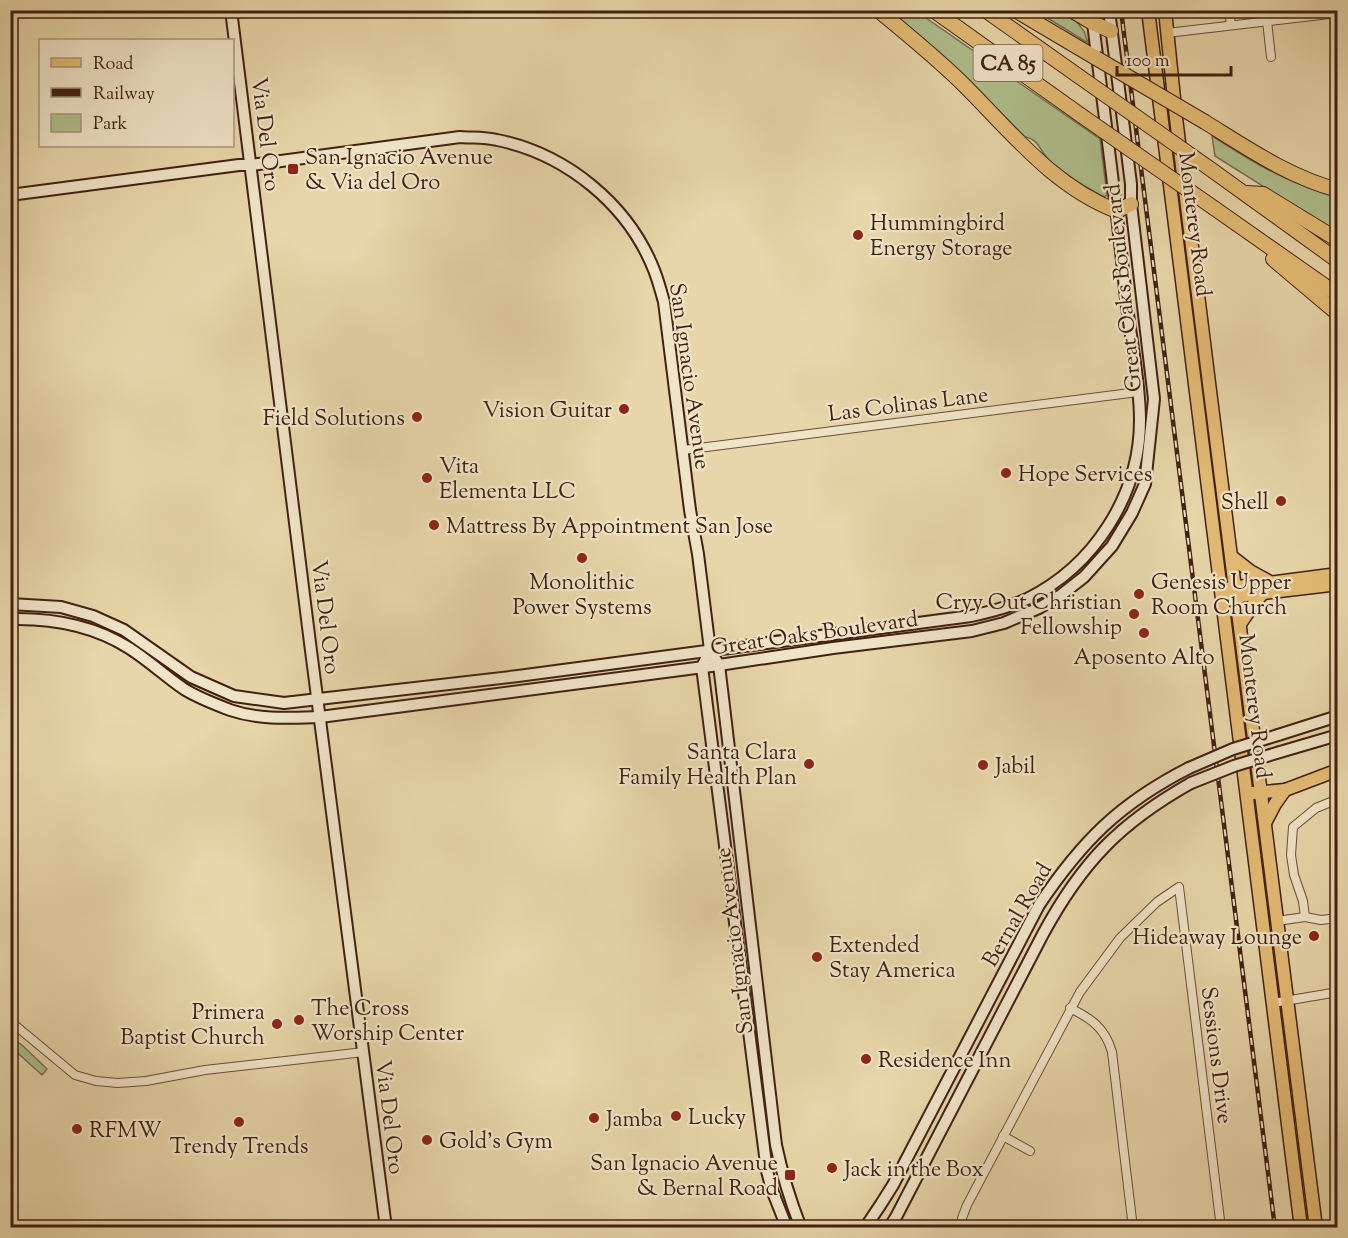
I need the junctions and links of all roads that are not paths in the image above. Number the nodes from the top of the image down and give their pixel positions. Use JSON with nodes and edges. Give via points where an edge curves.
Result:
{"nodes":[{"id":1,"x":231,"y":10,"type":"edge"},
{"id":2,"x":878,"y":10,"type":"edge"},
{"id":3,"x":933,"y":10,"type":"edge"},
{"id":4,"x":985,"y":10,"type":"edge"},
{"id":5,"x":1015,"y":10,"type":"edge"},
{"id":6,"x":1071,"y":10,"type":"edge"},
{"id":7,"x":1109,"y":10,"type":"edge"},
{"id":8,"x":1148,"y":10,"type":"edge"},
{"id":9,"x":1165,"y":10,"type":"edge"},
{"id":10,"x":1229,"y":10,"type":"edge"},
{"id":11,"x":1338,"y":13,"type":"edge"},
{"id":12,"x":1093,"y":17,"type":"edge"},
{"id":13,"x":1267,"y":21,"type":"junction"},
{"id":14,"x":1231,"y":25,"type":"junction"},
{"id":15,"x":1111,"y":32,"type":"junction"},
{"id":16,"x":1167,"y":33,"type":"junction"},
{"id":17,"x":1271,"y":57,"type":"dead end"},
{"id":18,"x":251,"y":165,"type":"junction"},
{"id":19,"x":1338,"y":190,"type":"edge"},
{"id":20,"x":1246,"y":193,"type":"junction"},
{"id":21,"x":10,"y":195,"type":"edge"},
{"id":22,"x":1131,"y":204,"type":"junction"},
{"id":23,"x":1117,"y":211,"type":"junction"},
{"id":24,"x":1255,"y":237,"type":"junction"},
{"id":25,"x":1338,"y":240,"type":"edge"},
{"id":26,"x":1338,"y":261,"type":"edge"},
{"id":27,"x":1338,"y":295,"type":"edge"},
{"id":28,"x":1338,"y":314,"type":"edge"},
{"id":29,"x":1138,"y":392,"type":"junction"},
{"id":30,"x":1152,"y":423,"type":"junction"},
{"id":31,"x":683,"y":450,"type":"junction"},
{"id":32,"x":1232,"y":557,"type":"junction"},
{"id":33,"x":1338,"y":574,"type":"edge"},
{"id":34,"x":1338,"y":584,"type":"edge"},
{"id":35,"x":1266,"y":588,"type":"junction"},
{"id":36,"x":1236,"y":592,"type":"junction"},
{"id":37,"x":1221,"y":594,"type":"junction"},
{"id":38,"x":10,"y":604,"type":"edge"},
{"id":39,"x":10,"y":619,"type":"edge"},
{"id":40,"x":1240,"y":624,"type":"junction"},
{"id":41,"x":888,"y":627,"type":"junction"},
{"id":42,"x":890,"y":641,"type":"junction"},
{"id":43,"x":710,"y":650,"type":"junction"},
{"id":44,"x":719,"y":665,"type":"junction"},
{"id":45,"x":702,"y":667,"type":"junction"},
{"id":46,"x":518,"y":676,"type":"junction"},
{"id":47,"x":513,"y":691,"type":"junction"},
{"id":48,"x":318,"y":700,"type":"junction"},
{"id":49,"x":1338,"y":716,"type":"edge"},
{"id":50,"x":320,"y":717,"type":"junction"},
{"id":51,"x":1338,"y":735,"type":"edge"},
{"id":52,"x":1338,"y":770,"type":"edge"},
{"id":53,"x":1285,"y":790,"type":"junction"},
{"id":54,"x":1261,"y":792,"type":"junction"},
{"id":55,"x":1246,"y":793,"type":"junction"},
{"id":56,"x":1338,"y":799,"type":"edge"},
{"id":57,"x":1264,"y":824,"type":"junction"},
{"id":58,"x":1305,"y":917,"type":"junction"},
{"id":59,"x":1338,"y":918,"type":"edge"},
{"id":60,"x":1277,"y":921,"type":"junction"},
{"id":61,"x":1338,"y":992,"type":"edge"},
{"id":62,"x":1287,"y":1001,"type":"junction"},
{"id":63,"x":1272,"y":1003,"type":"junction"},
{"id":64,"x":1070,"y":1008,"type":"junction"},
{"id":65,"x":10,"y":1023,"type":"edge"},
{"id":66,"x":364,"y":1052,"type":"junction"},
{"id":67,"x":753,"y":1061,"type":"junction"},
{"id":68,"x":767,"y":1063,"type":"junction"},
{"id":69,"x":1003,"y":1136,"type":"junction"},
{"id":70,"x":1030,"y":1151,"type":"dead end"},
{"id":71,"x":386,"y":1227,"type":"edge"},
{"id":72,"x":787,"y":1227,"type":"edge"},
{"id":73,"x":801,"y":1227,"type":"edge"},
{"id":74,"x":864,"y":1227,"type":"edge"},
{"id":75,"x":889,"y":1227,"type":"edge"},
{"id":76,"x":961,"y":1227,"type":"edge"},
{"id":77,"x":1133,"y":1227,"type":"edge"},
{"id":78,"x":1221,"y":1227,"type":"edge"},
{"id":79,"x":1301,"y":1227,"type":"edge"},
{"id":80,"x":1316,"y":1227,"type":"edge"}],
"edges":[{"from":1,"to":18,"type":"main road","name":"Via Del Oro"},
{"from":2,"to":23,"type":"highway","via":[[964,84],[1039,162],[1071,186]]},
{"from":3,"to":24,"type":"highway","number":"CA 85","bridge":true},
{"from":4,"to":20,"type":"highway","number":"CA 85","bridge":true},
{"from":5,"to":19,"type":"highway","bridge":true,"via":[[1256,154],[1310,181]]},
{"from":6,"to":12,"type":"highway"},
{"from":7,"to":15,"type":"main road","name":"Great Oaks Boulevard"},
{"from":8,"to":37,"type":"main road","name":"Monterey Road"},
{"from":9,"to":16,"type":"main road","name":"Monterey Road"},
{"from":10,"to":14,"type":"street"},
{"from":11,"to":13,"type":"street"},
{"from":12,"to":15,"type":"highway"},
{"from":12,"to":23,"type":"main road","name":"Great Oaks Boulevard"},
{"from":13,"to":14,"type":"street"},
{"from":13,"to":17,"type":"street"},
{"from":14,"to":16,"type":"street"},
{"from":15,"to":22,"type":"main road","name":"Great Oaks Boulevard"},
{"from":16,"to":32,"type":"main road","name":"Monterey Road"},
{"from":18,"to":21,"type":"main road","name":"San Ignacio Avenue"},
{"from":18,"to":31,"type":"main road","name":"San Ignacio Avenue","via":[[460,137],[495,139],[521,146],[568,168],[625,219],[655,271],[664,302]]},
{"from":18,"to":48,"type":"main road","name":"Via Del Oro"},
{"from":20,"to":25,"type":"highway","via":[[1263,194]]},
{"from":20,"to":26,"type":"highway","number":"CA 85"},
{"from":22,"to":23,"type":"highway"},
{"from":22,"to":30,"type":"main road","name":"Great Oaks Boulevard","via":[[1154,399]]},
{"from":23,"to":29,"type":"main road","name":"Great Oaks Boulevard"},
{"from":24,"to":27,"type":"highway","number":"CA 85"},
{"from":24,"to":28,"type":"highway","via":[[1267,254]]},
{"from":29,"to":30,"type":"main road","via":[[1146,398]]},
{"from":29,"to":31,"type":"street","name":"Las Colinas Lane"},
{"from":29,"to":41,"type":"main road","name":"Great Oaks Boulevard","via":[[1139,440],[1131,480],[1107,528],[1086,555],[1047,587],[1013,605],[971,616]]},
{"from":30,"to":42,"type":"main road","name":"Great Oaks Boulevard","via":[[1145,484],[1112,546],[1084,577],[1054,600],[1004,623]]},
{"from":31,"to":43,"type":"main road","name":"San Ignacio Avenue"},
{"from":32,"to":35,"type":"main road"},
{"from":32,"to":36,"type":"main road","name":"Monterey Road"},
{"from":33,"to":35,"type":"main road"},
{"from":34,"to":35,"type":"main road"},
{"from":35,"to":36,"type":"main road"},
{"from":35,"to":40,"type":"main road"},
{"from":36,"to":37,"type":"main road"},
{"from":36,"to":40,"type":"main road","name":"Monterey Road"},
{"from":37,"to":55,"type":"main road","name":"Monterey Road"},
{"from":38,"to":48,"type":"main road","name":"Great Oaks Boulevard","via":[[61,607],[93,616],[124,630],[191,677],[234,696],[284,703]]},
{"from":39,"to":50,"type":"main road","name":"Great Oaks Boulevard","via":[[58,621],[106,636],[128,647],[184,689],[228,710],[284,719]]},
{"from":40,"to":54,"type":"main road","name":"Monterey Road"},
{"from":41,"to":42,"type":"main road"},
{"from":41,"to":43,"type":"main road","name":"Great Oaks Boulevard"},
{"from":42,"to":44,"type":"main road","name":"Great Oaks Boulevard"},
{"from":43,"to":44,"type":"main road","name":"San Ignacio Avenue"},
{"from":43,"to":45,"type":"main road"},
{"from":43,"to":46,"type":"main road","name":"Great Oaks Boulevard"},
{"from":44,"to":45,"type":"main road","name":"Great Oaks Boulevard"},
{"from":44,"to":68,"type":"main road","name":"San Ignacio Avenue"},
{"from":45,"to":47,"type":"main road","name":"Great Oaks Boulevard"},
{"from":45,"to":67,"type":"main road","name":"San Ignacio Avenue"},
{"from":46,"to":47,"type":"main road"},
{"from":46,"to":48,"type":"main road","name":"Great Oaks Boulevard"},
{"from":47,"to":50,"type":"main road","name":"Great Oaks Boulevard"},
{"from":48,"to":50,"type":"main road","name":"Via Del Oro"},
{"from":49,"to":74,"type":"main road","name":"Bernal Road","bridge":true,"via":[[1233,749],[1189,768],[1158,784],[1088,841],[1039,905],[893,1185]]},
{"from":50,"to":66,"type":"main road","name":"Via Del Oro"},
{"from":51,"to":75,"type":"main road","name":"Bernal Road","bridge":true,"via":[[1191,783],[1153,805],[1102,848],[1067,893],[1038,944]]},
{"from":52,"to":53,"type":"main road"},
{"from":53,"to":54,"type":"main road"},
{"from":53,"to":57,"type":"main road"},
{"from":54,"to":55,"type":"main road"},
{"from":54,"to":57,"type":"main road","name":"Monterey Road"},
{"from":55,"to":63,"type":"main road","name":"Monterey Road"},
{"from":56,"to":58,"type":"street","via":[[1316,808],[1293,827],[1290,855]]},
{"from":57,"to":60,"type":"main road","name":"Monterey Road"},
{"from":58,"to":59,"type":"street"},
{"from":58,"to":60,"type":"street"},
{"from":60,"to":62,"type":"main road","name":"Monterey Road"},
{"from":61,"to":62,"type":"street"},
{"from":62,"to":63,"type":"street"},
{"from":62,"to":80,"type":"main road","name":"Monterey Road"},
{"from":63,"to":79,"type":"main road","name":"Monterey Road"},
{"from":64,"to":69,"type":"street"},
{"from":64,"to":77,"type":"street","via":[[1098,1025],[1112,1052]]},
{"from":64,"to":78,"type":"street","name":"Sessions Drive","via":[[1120,938],[1179,886]]},
{"from":65,"to":66,"type":"street","via":[[75,1075],[118,1083]]},
{"from":66,"to":71,"type":"main road","name":"Via Del Oro"},
{"from":67,"to":68,"type":"street"},
{"from":67,"to":72,"type":"main road","name":"San Ignacio Avenue","via":[[769,1179]]},
{"from":68,"to":73,"type":"main road","name":"San Ignacio Avenue","via":[[782,1176]]},
{"from":69,"to":70,"type":"street"},
{"from":69,"to":76,"type":"street","via":[[967,1205]]}]}
